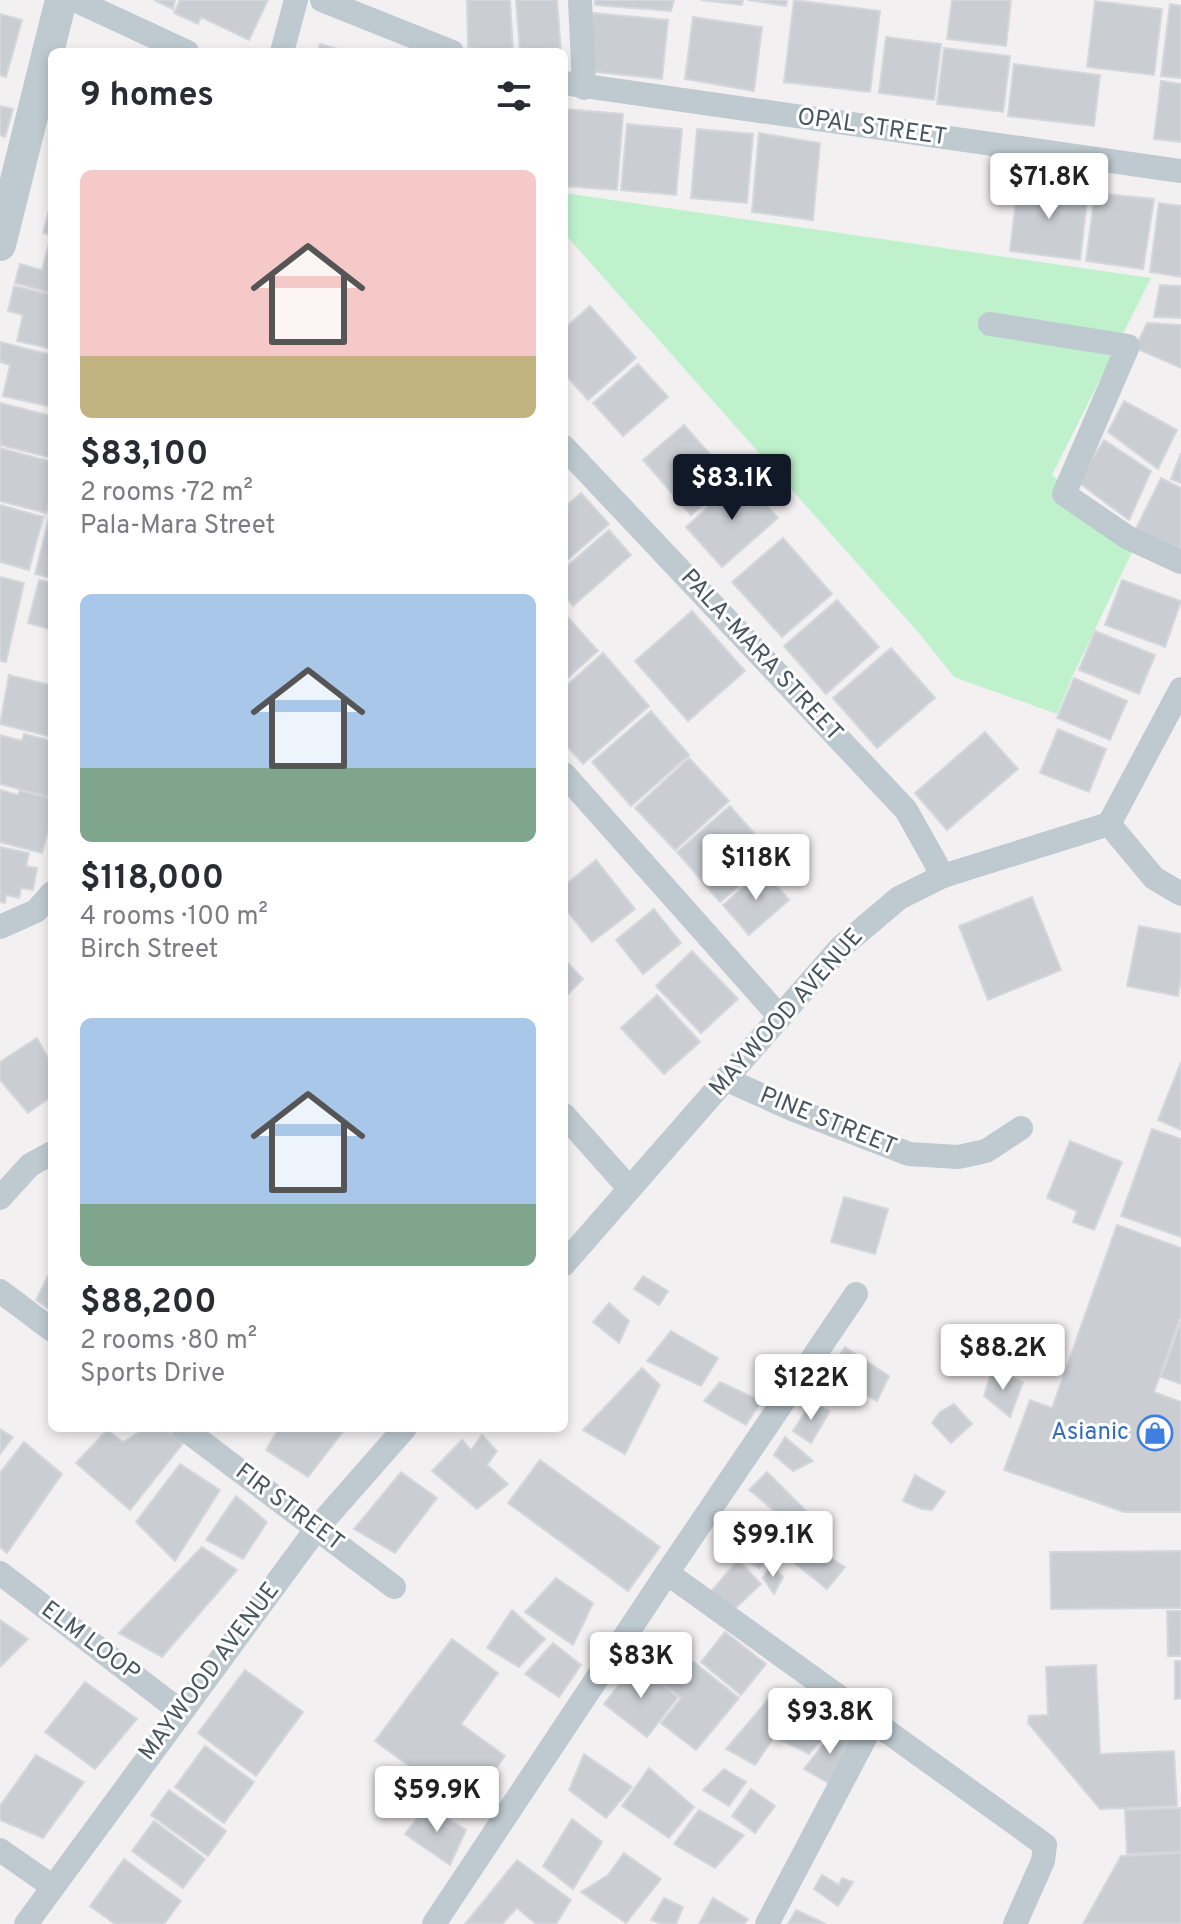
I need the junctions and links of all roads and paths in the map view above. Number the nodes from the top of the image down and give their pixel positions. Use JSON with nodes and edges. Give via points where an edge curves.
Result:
{"nodes":[{"id":1,"x":61,"y":0,"type":"edge"},
{"id":2,"x":75,"y":0,"type":"edge"},
{"id":3,"x":296,"y":0,"type":"edge"},
{"id":4,"x":322,"y":0,"type":"edge"},
{"id":5,"x":580,"y":0,"type":"edge"},
{"id":6,"x":49,"y":48,"type":"edge"},
{"id":7,"x":178,"y":48,"type":"edge"},
{"id":8,"x":283,"y":48,"type":"edge"},
{"id":9,"x":442,"y":48,"type":"edge"},
{"id":10,"x":48,"y":52,"type":"edge"},
{"id":11,"x":574,"y":85,"type":"edge"},
{"id":12,"x":1181,"y":171,"type":"edge"},
{"id":13,"x":0,"y":245,"type":"edge"},
{"id":14,"x":990,"y":324,"type":"dead end"},
{"id":15,"x":568,"y":451,"type":"edge"},
{"id":16,"x":1181,"y":562,"type":"edge"},
{"id":17,"x":1181,"y":689,"type":"edge"},
{"id":18,"x":568,"y":778,"type":"edge"},
{"id":19,"x":1109,"y":824,"type":"junction"},
{"id":20,"x":943,"y":876,"type":"junction"},
{"id":21,"x":1181,"y":894,"type":"edge"},
{"id":22,"x":48,"y":898,"type":"edge"},
{"id":23,"x":0,"y":927,"type":"edge"},
{"id":24,"x":780,"y":1017,"type":"junction"},
{"id":25,"x":725,"y":1079,"type":"junction"},
{"id":26,"x":568,"y":1119,"type":"edge"},
{"id":27,"x":1021,"y":1128,"type":"dead end"},
{"id":28,"x":48,"y":1155,"type":"edge"},
{"id":29,"x":629,"y":1188,"type":"junction"},
{"id":30,"x":0,"y":1198,"type":"edge"},
{"id":31,"x":568,"y":1259,"type":"edge"},
{"id":32,"x":0,"y":1291,"type":"edge"},
{"id":33,"x":856,"y":1294,"type":"dead end"},
{"id":34,"x":48,"y":1327,"type":"edge"},
{"id":35,"x":188,"y":1432,"type":"edge"},
{"id":36,"x":401,"y":1432,"type":"edge"},
{"id":37,"x":317,"y":1528,"type":"junction"},
{"id":38,"x":0,"y":1573,"type":"edge"},
{"id":39,"x":667,"y":1573,"type":"junction"},
{"id":40,"x":394,"y":1587,"type":"dead end"},
{"id":41,"x":180,"y":1711,"type":"junction"},
{"id":42,"x":874,"y":1721,"type":"junction"},
{"id":43,"x":0,"y":1850,"type":"edge"},
{"id":44,"x":52,"y":1886,"type":"junction"},
{"id":45,"x":26,"y":1924,"type":"edge"},
{"id":46,"x":434,"y":1924,"type":"edge"},
{"id":47,"x":767,"y":1924,"type":"edge"},
{"id":48,"x":1015,"y":1924,"type":"edge"}],
"edges":[{"from":1,"to":6,"type":"street"},
{"from":2,"to":7,"type":"street"},
{"from":3,"to":8,"type":"street"},
{"from":4,"to":9,"type":"street"},
{"from":5,"to":11,"type":"street"},
{"from":10,"to":13,"type":"street"},
{"from":11,"to":12,"type":"street","name":"OPAL STREET"},
{"from":14,"to":16,"type":"street","via":[[1128,346],[1064,494],[1127,537]]},
{"from":15,"to":20,"type":"street","name":"PALA-MARA STREET","via":[[906,810]]},
{"from":17,"to":19,"type":"street"},
{"from":18,"to":24,"type":"street"},
{"from":19,"to":20,"type":"street","name":"MAYWOOD AVENUE"},
{"from":19,"to":21,"type":"street","via":[[1154,878]]},
{"from":20,"to":24,"type":"street","name":"MAYWOOD AVENUE","via":[[899,898],[852,937]]},
{"from":22,"to":23,"type":"street","via":[[36,911]]},
{"from":24,"to":25,"type":"street","name":"MAYWOOD AVENUE"},
{"from":25,"to":27,"type":"street","name":"PINE STREET","via":[[909,1154],[958,1157],[986,1151]]},
{"from":25,"to":29,"type":"street","name":"MAYWOOD AVENUE"},
{"from":26,"to":29,"type":"street"},
{"from":28,"to":30,"type":"street","via":[[30,1165]]},
{"from":29,"to":31,"type":"street","name":"MAYWOOD AVENUE"},
{"from":32,"to":34,"type":"street"},
{"from":33,"to":39,"type":"street"},
{"from":35,"to":37,"type":"street","name":"FIR STREET"},
{"from":36,"to":37,"type":"street","name":"MAYWOOD AVENUE"},
{"from":37,"to":40,"type":"street","name":"FIR STREET"},
{"from":37,"to":41,"type":"street","name":"MAYWOOD AVENUE"},
{"from":38,"to":41,"type":"street","name":"ELM LOOP"},
{"from":39,"to":42,"type":"street"},
{"from":39,"to":46,"type":"street"},
{"from":41,"to":44,"type":"street","name":"MAYWOOD AVENUE"},
{"from":42,"to":47,"type":"street"},
{"from":42,"to":48,"type":"street","via":[[1045,1845]]},
{"from":43,"to":44,"type":"street"},
{"from":44,"to":45,"type":"street","name":"MAYWOOD AVENUE"}]}
